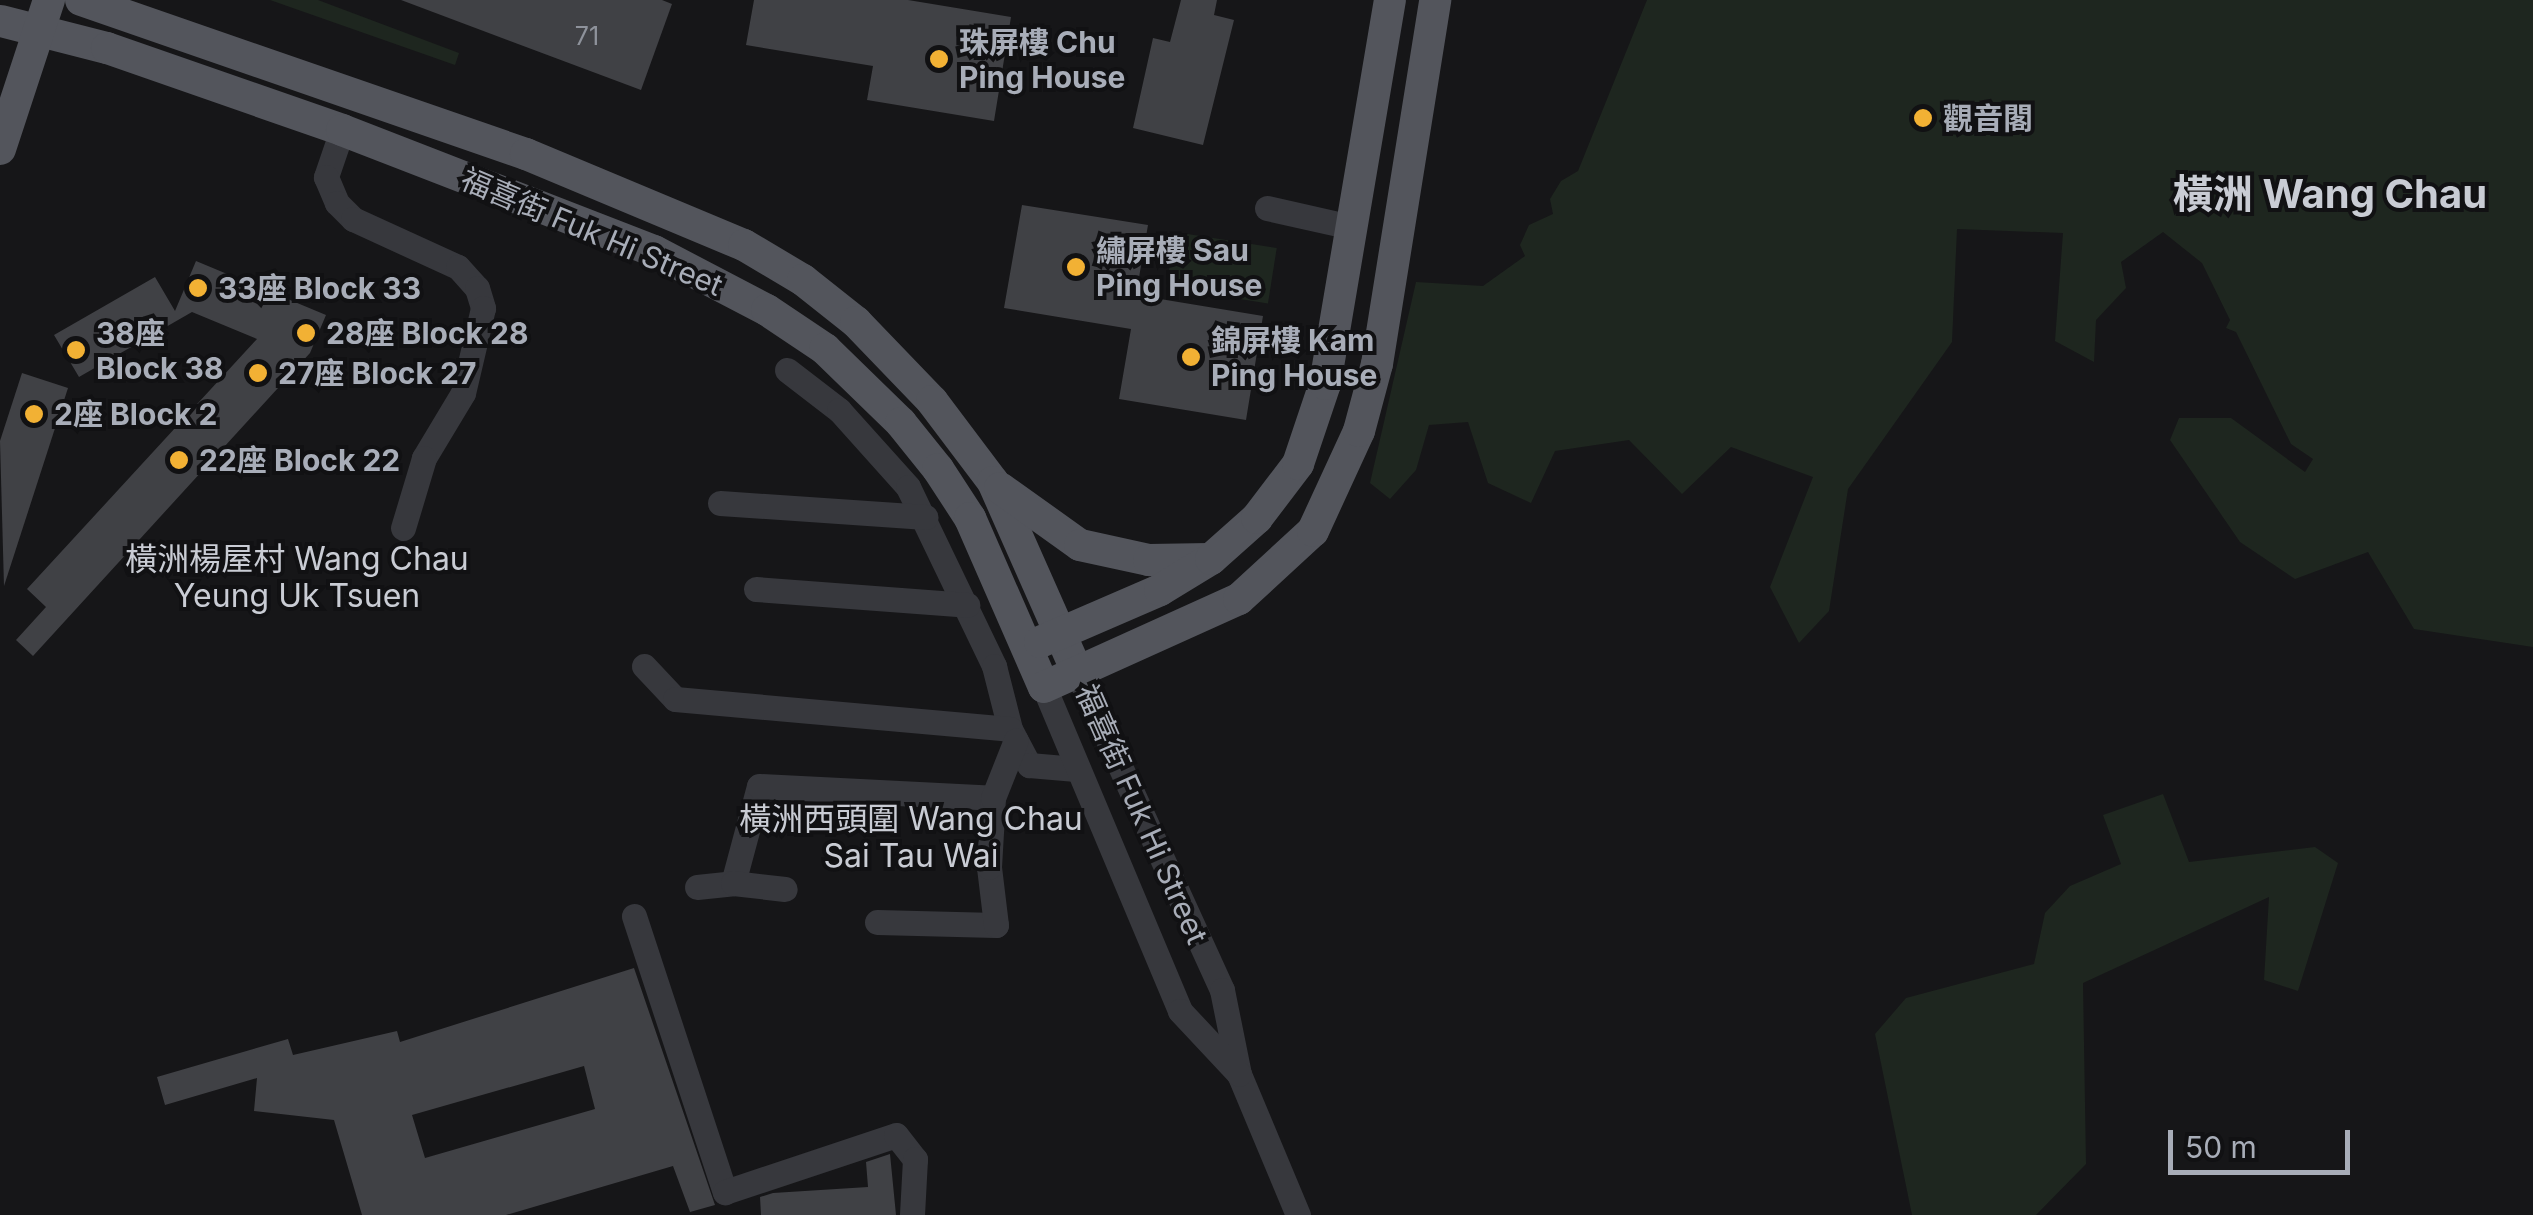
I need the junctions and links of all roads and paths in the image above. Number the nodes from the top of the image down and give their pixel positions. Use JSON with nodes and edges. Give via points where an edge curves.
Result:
{"nodes":[{"id":1,"x":8,"y":0,"type":"edge"},
{"id":2,"x":81,"y":0,"type":"edge"},
{"id":3,"x":1390,"y":0,"type":"edge"},
{"id":4,"x":1435,"y":0,"type":"edge"},
{"id":5,"x":44,"y":14,"type":"edge"},
{"id":6,"x":1,"y":22,"type":"edge"},
{"id":7,"x":342,"y":130,"type":"junction"},
{"id":8,"x":0,"y":149,"type":"edge"},
{"id":9,"x":1266,"y":208,"type":"dead end"},
{"id":10,"x":1351,"y":226,"type":"junction"},
{"id":11,"x":787,"y":370,"type":"dead end"},
{"id":12,"x":992,"y":482,"type":"junction"},
{"id":13,"x":720,"y":503,"type":"dead end"},
{"id":14,"x":926,"y":517,"type":"junction"},
{"id":15,"x":403,"y":528,"type":"dead end"},
{"id":16,"x":1211,"y":558,"type":"junction"},
{"id":17,"x":756,"y":589,"type":"dead end"},
{"id":18,"x":966,"y":605,"type":"junction"},
{"id":19,"x":1060,"y":634,"type":"junction"},
{"id":20,"x":1027,"y":648,"type":"junction"},
{"id":21,"x":644,"y":666,"type":"dead end"},
{"id":22,"x":1078,"y":674,"type":"junction"},
{"id":23,"x":1044,"y":687,"type":"junction"},
{"id":24,"x":1014,"y":735,"type":"junction"},
{"id":25,"x":1076,"y":769,"type":"junction"},
{"id":26,"x":993,"y":798,"type":"junction"},
{"id":27,"x":733,"y":882,"type":"junction"},
{"id":28,"x":697,"y":886,"type":"dead end"},
{"id":29,"x":785,"y":890,"type":"dead end"},
{"id":30,"x":634,"y":916,"type":"dead end"},
{"id":31,"x":877,"y":922,"type":"dead end"},
{"id":32,"x":1240,"y":1074,"type":"junction"},
{"id":33,"x":912,"y":1215,"type":"edge"},
{"id":34,"x":1298,"y":1215,"type":"edge"}],
"edges":[{"from":1,"to":6,"type":"main road"},
{"from":2,"to":12,"type":"main road","name":"福喜街 Fuk Hi Street","via":[[526,154],[744,246],[856,322],[932,401]]},
{"from":3,"to":10,"type":"main road"},
{"from":4,"to":22,"type":"main road","via":[[1376,364],[1338,484],[1314,531],[1240,600]]},
{"from":5,"to":6,"type":"main road","name":"福喜街 Fuk Hi Street"},
{"from":5,"to":7,"type":"main road","name":"福喜街 Fuk Hi Street"},
{"from":5,"to":8,"type":"main road"},
{"from":7,"to":15,"type":"street","via":[[326,176],[336,203],[354,220],[458,267],[477,288],[483,308],[462,393],[424,458]]},
{"from":7,"to":20,"type":"main road","name":"福喜街 Fuk Hi Street","via":[[654,251],[825,349],[901,423],[970,518]]},
{"from":9,"to":10,"type":"street"},
{"from":10,"to":16,"type":"main road","via":[[1325,384],[1298,464],[1257,518]]},
{"from":11,"to":14,"type":"street","via":[[873,442]]},
{"from":12,"to":16,"type":"main road","via":[[1080,545],[1148,560]]},
{"from":12,"to":19,"type":"main road","name":"福喜街 Fuk Hi Street"},
{"from":13,"to":14,"type":"street"},
{"from":14,"to":18,"type":"street"},
{"from":16,"to":19,"type":"main road","via":[[1160,590]]},
{"from":17,"to":18,"type":"street"},
{"from":18,"to":24,"type":"street","via":[[1006,697]]},
{"from":19,"to":20,"type":"main road"},
{"from":19,"to":22,"type":"main road","name":"福喜街 Fuk Hi Street"},
{"from":20,"to":23,"type":"main road","name":"福喜街 Fuk Hi Street"},
{"from":21,"to":24,"type":"street","via":[[675,699]]},
{"from":22,"to":23,"type":"main road"},
{"from":22,"to":32,"type":"street","name":"福喜街 Fuk Hi Street","via":[[1222,990]]},
{"from":23,"to":25,"type":"street","name":"福喜街 Fuk Hi Street"},
{"from":24,"to":25,"type":"street","via":[[1034,768]]},
{"from":24,"to":26,"type":"street"},
{"from":25,"to":32,"type":"street","name":"福喜街 Fuk Hi Street","via":[[1180,1011]]},
{"from":26,"to":27,"type":"street","via":[[759,786]]},
{"from":26,"to":31,"type":"street","via":[[989,867],[996,925]]},
{"from":27,"to":28,"type":"street"},
{"from":27,"to":29,"type":"street"},
{"from":30,"to":33,"type":"street","via":[[725,1192],[896,1136],[915,1159]]},
{"from":32,"to":34,"type":"street","name":"福喜街 Fuk Hi Street"}]}
